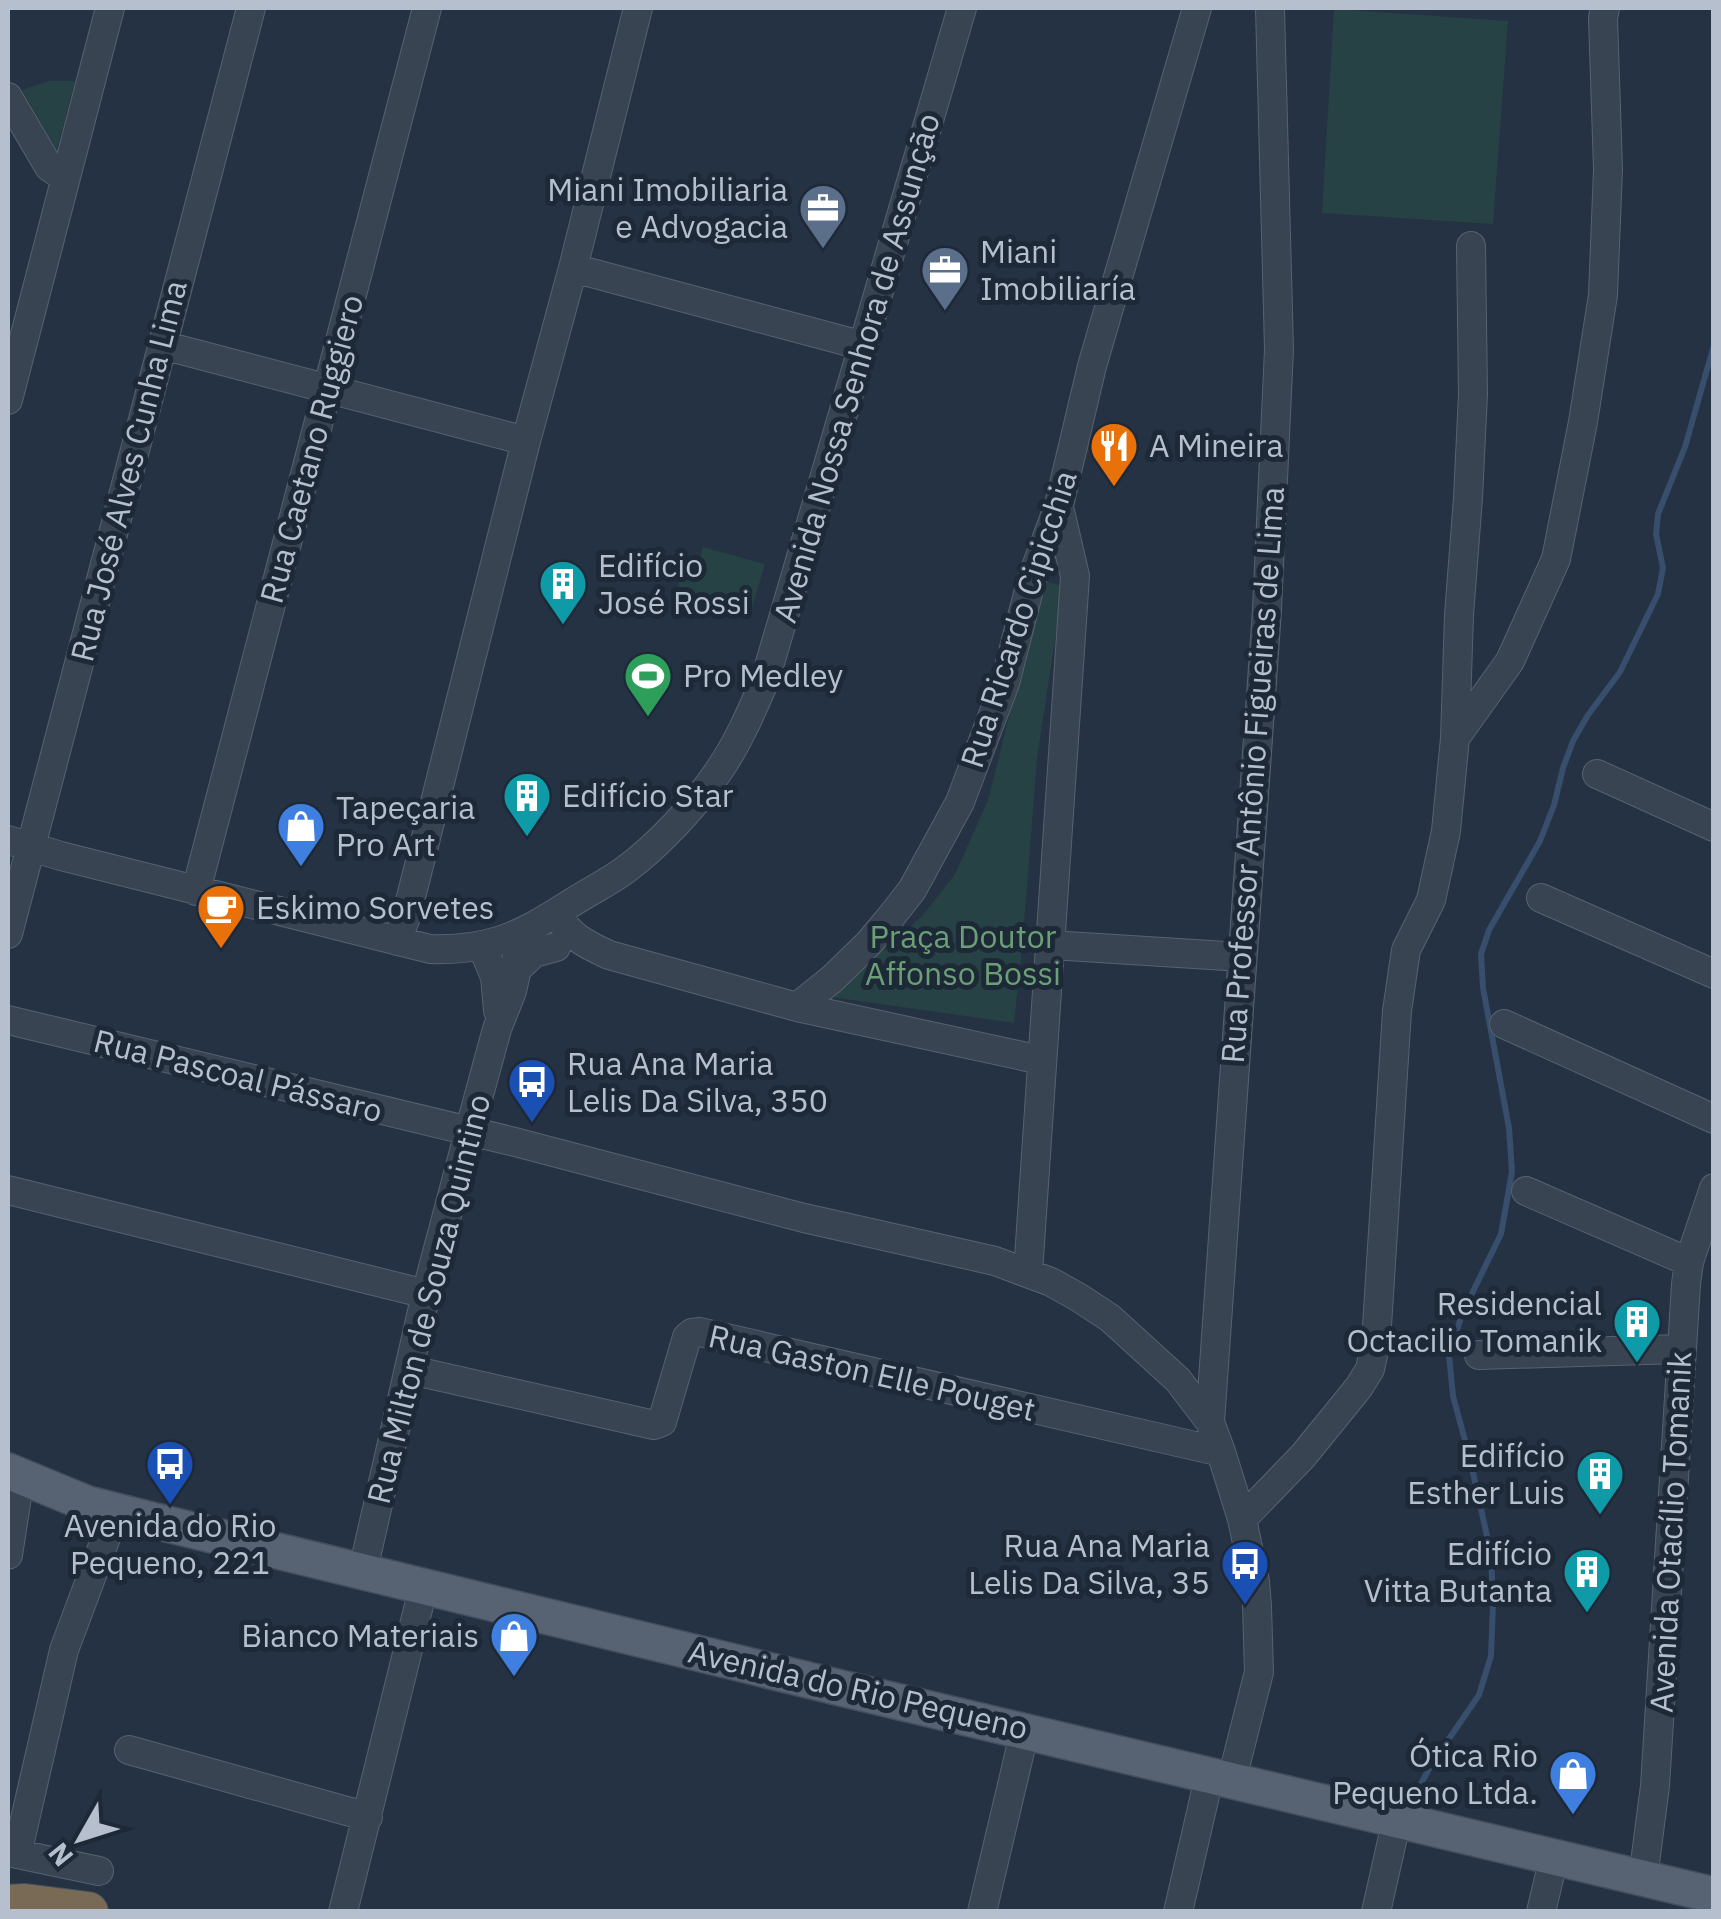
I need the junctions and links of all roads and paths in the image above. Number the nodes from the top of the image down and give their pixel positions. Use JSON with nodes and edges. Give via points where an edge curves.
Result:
{"nodes":[{"id":1,"x":110,"y":8,"type":"edge"},
{"id":2,"x":251,"y":8,"type":"edge"},
{"id":3,"x":427,"y":8,"type":"edge"},
{"id":4,"x":638,"y":8,"type":"edge"},
{"id":5,"x":962,"y":8,"type":"edge"},
{"id":6,"x":1198,"y":8,"type":"edge"},
{"id":7,"x":1270,"y":8,"type":"edge"},
{"id":8,"x":1606,"y":8,"type":"edge"},
{"id":9,"x":8,"y":97,"type":"edge"},
{"id":10,"x":64,"y":178,"type":"junction"},
{"id":11,"x":1471,"y":246,"type":"dead end"},
{"id":12,"x":573,"y":268,"type":"junction"},
{"id":13,"x":162,"y":344,"type":"junction"},
{"id":14,"x":864,"y":346,"type":"junction"},
{"id":15,"x":328,"y":388,"type":"junction"},
{"id":16,"x":8,"y":400,"type":"edge"},
{"id":17,"x":526,"y":441,"type":"junction"},
{"id":18,"x":1059,"y":505,"type":"junction"},
{"id":19,"x":1455,"y":738,"type":"junction"},
{"id":20,"x":1597,"y":774,"type":"dead end"},
{"id":21,"x":1714,"y":828,"type":"edge"},
{"id":22,"x":19,"y":844,"type":"edge"},
{"id":23,"x":196,"y":890,"type":"junction"},
{"id":24,"x":1541,"y":898,"type":"dead end"},
{"id":25,"x":536,"y":924,"type":"junction"},
{"id":26,"x":8,"y":934,"type":"edge"},
{"id":27,"x":396,"y":941,"type":"junction"},
{"id":28,"x":1051,"y":945,"type":"junction"},
{"id":29,"x":482,"y":946,"type":"junction"},
{"id":30,"x":556,"y":947,"type":"junction"},
{"id":31,"x":609,"y":955,"type":"junction"},
{"id":32,"x":1242,"y":957,"type":"junction"},
{"id":33,"x":517,"y":969,"type":"junction"},
{"id":34,"x":1714,"y":974,"type":"edge"},
{"id":35,"x":797,"y":1007,"type":"junction"},
{"id":36,"x":8,"y":1020,"type":"edge"},
{"id":37,"x":1504,"y":1024,"type":"dead end"},
{"id":38,"x":497,"y":1029,"type":"junction"},
{"id":39,"x":1041,"y":1060,"type":"junction"},
{"id":40,"x":1714,"y":1119,"type":"edge"},
{"id":41,"x":469,"y":1131,"type":"junction"},
{"id":42,"x":1714,"y":1188,"type":"edge"},
{"id":43,"x":8,"y":1190,"type":"edge"},
{"id":44,"x":1526,"y":1191,"type":"dead end"},
{"id":45,"x":1706,"y":1235,"type":"edge"},
{"id":46,"x":1689,"y":1262,"type":"junction"},
{"id":47,"x":1028,"y":1273,"type":"junction"},
{"id":48,"x":426,"y":1294,"type":"junction"},
{"id":49,"x":1680,"y":1349,"type":"junction"},
{"id":50,"x":1479,"y":1355,"type":"dead end"},
{"id":51,"x":411,"y":1370,"type":"junction"},
{"id":52,"x":1210,"y":1422,"type":"junction"},
{"id":53,"x":1221,"y":1452,"type":"junction"},
{"id":54,"x":14,"y":1474,"type":"edge"},
{"id":55,"x":116,"y":1510,"type":"junction"},
{"id":56,"x":1242,"y":1519,"type":"junction"},
{"id":57,"x":8,"y":1555,"type":"edge"},
{"id":58,"x":364,"y":1570,"type":"junction"},
{"id":59,"x":424,"y":1585,"type":"junction"},
{"id":60,"x":1025,"y":1730,"type":"junction"},
{"id":61,"x":130,"y":1750,"type":"dead end"},
{"id":62,"x":1221,"y":1777,"type":"junction"},
{"id":63,"x":368,"y":1816,"type":"junction"},
{"id":64,"x":1398,"y":1819,"type":"junction"},
{"id":65,"x":12,"y":1853,"type":"edge"},
{"id":66,"x":1554,"y":1857,"type":"junction"},
{"id":67,"x":99,"y":1871,"type":"dead end"},
{"id":68,"x":1642,"y":1878,"type":"junction"},
{"id":69,"x":1707,"y":1900,"type":"edge"},
{"id":70,"x":8,"y":1905,"type":"edge"},
{"id":71,"x":88,"y":1912,"type":"edge"},
{"id":72,"x":342,"y":1912,"type":"edge"},
{"id":73,"x":982,"y":1912,"type":"edge"},
{"id":74,"x":1178,"y":1912,"type":"edge"},
{"id":75,"x":1376,"y":1912,"type":"edge"},
{"id":76,"x":1540,"y":1912,"type":"edge"}],
"edges":[{"from":1,"to":10,"type":"street"},
{"from":2,"to":13,"type":"street","name":"Rua José Alves Cunha Lima"},
{"from":3,"to":15,"type":"street","name":"Rua Caetano Ruggiero"},
{"from":4,"to":12,"type":"street"},
{"from":5,"to":14,"type":"street","name":"Avenida Nossa Senhora de Assunção"},
{"from":6,"to":18,"type":"street","name":"Rua Ricardo Cipicchia","via":[[1092,366]]},
{"from":7,"to":32,"type":"street","name":"Rua Professor Antônio Figueiras de Lima","via":[[1280,350]]},
{"from":8,"to":19,"type":"street","via":[[1603,295],[1556,559],[1510,661]]},
{"from":9,"to":10,"type":"street","via":[[49,166]]},
{"from":10,"to":16,"type":"street"},
{"from":11,"to":19,"type":"street","via":[[1473,394]]},
{"from":12,"to":14,"type":"street"},
{"from":12,"to":17,"type":"street"},
{"from":13,"to":15,"type":"street"},
{"from":13,"to":22,"type":"street","name":"Rua José Alves Cunha Lima"},
{"from":14,"to":25,"type":"street","name":"Avenida Nossa Senhora de Assunção","via":[[765,680],[720,770],[626,869]]},
{"from":15,"to":17,"type":"street"},
{"from":15,"to":23,"type":"street","name":"Rua Caetano Ruggiero"},
{"from":17,"to":27,"type":"street"},
{"from":18,"to":28,"type":"street","via":[[1075,576]]},
{"from":18,"to":35,"type":"street","name":"Rua Ricardo Cipicchia","via":[[1005,683],[960,802],[890,918]]},
{"from":19,"to":56,"type":"street","via":[[1446,831],[1431,900],[1406,950],[1397,1011],[1370,1369],[1303,1456]]},
{"from":20,"to":21,"type":"street"},
{"from":22,"to":23,"type":"street","name":"Avenida Nossa Senhora de Assunção"},
{"from":22,"to":26,"type":"street","name":"Rua José Alves Cunha Lima"},
{"from":23,"to":27,"type":"street","name":"Avenida Nossa Senhora de Assunção"},
{"from":24,"to":34,"type":"street"},
{"from":25,"to":29,"type":"street","name":"Avenida Nossa Senhora de Assunção"},
{"from":25,"to":30,"type":"street"},
{"from":25,"to":31,"type":"street","via":[[563,925]]},
{"from":25,"to":33,"type":"street","name":"Rua Milton de Souza Quintino"},
{"from":27,"to":29,"type":"street","name":"Avenida Nossa Senhora de Assunção","via":[[430,949]]},
{"from":28,"to":32,"type":"street"},
{"from":28,"to":39,"type":"street"},
{"from":29,"to":38,"type":"street","name":"Rua Milton de Souza Quintino","via":[[495,977]]},
{"from":30,"to":31,"type":"street","via":[[586,959]]},
{"from":30,"to":33,"type":"street","via":[[534,953]]},
{"from":31,"to":35,"type":"street"},
{"from":32,"to":52,"type":"street","name":"Rua Professor Antônio Figueiras de Lima"},
{"from":33,"to":38,"type":"street","name":"Rua Milton de Souza Quintino"},
{"from":35,"to":39,"type":"street"},
{"from":36,"to":41,"type":"street","name":"Rua Pascoal Pássaro"},
{"from":37,"to":40,"type":"street"},
{"from":38,"to":41,"type":"street","name":"Rua Milton de Souza Quintino"},
{"from":39,"to":47,"type":"street"},
{"from":41,"to":47,"type":"street","name":"Rua Pascoal Pássaro"},
{"from":41,"to":48,"type":"street","name":"Rua Milton de Souza Quintino"},
{"from":42,"to":45,"type":"street","name":"Avenida Otacílio Tomanik"},
{"from":43,"to":48,"type":"street"},
{"from":44,"to":46,"type":"street"},
{"from":45,"to":46,"type":"street","name":"Avenida Otacílio Tomanik"},
{"from":46,"to":49,"type":"street","name":"Avenida Otacílio Tomanik"},
{"from":47,"to":52,"type":"street","name":"Rua Pascoal Pássaro","via":[[1110,1318],[1178,1380]]},
{"from":48,"to":51,"type":"street","name":"Rua Milton de Souza Quintino"},
{"from":49,"to":50,"type":"street"},
{"from":49,"to":68,"type":"street","name":"Avenida Otacílio Tomanik","via":[[1656,1786]]},
{"from":51,"to":53,"type":"street","name":"Rua Gaston Elle Pouget","via":[[654,1426],[662,1422],[687,1337],[713,1334]]},
{"from":51,"to":58,"type":"street","name":"Rua Milton de Souza Quintino"},
{"from":52,"to":53,"type":"street"},
{"from":53,"to":56,"type":"street"},
{"from":54,"to":55,"type":"main road","name":"Avenida do Rio Pequeno"},
{"from":54,"to":57,"type":"street"},
{"from":55,"to":58,"type":"main road","name":"Avenida do Rio Pequeno"},
{"from":55,"to":65,"type":"street","via":[[64,1650]]},
{"from":56,"to":62,"type":"street","via":[[1256,1590],[1258,1672]]},
{"from":58,"to":59,"type":"main road","name":"Avenida do Rio Pequeno"},
{"from":59,"to":60,"type":"main road","name":"Avenida do Rio Pequeno"},
{"from":59,"to":63,"type":"street"},
{"from":60,"to":62,"type":"main road","name":"Avenida do Rio Pequeno"},
{"from":60,"to":73,"type":"street"},
{"from":61,"to":63,"type":"street"},
{"from":62,"to":64,"type":"main road","name":"Avenida do Rio Pequeno"},
{"from":62,"to":74,"type":"street"},
{"from":63,"to":72,"type":"street"},
{"from":64,"to":66,"type":"main road","name":"Avenida do Rio Pequeno"},
{"from":64,"to":75,"type":"street"},
{"from":65,"to":67,"type":"street"},
{"from":66,"to":68,"type":"main road","name":"Avenida do Rio Pequeno"},
{"from":66,"to":76,"type":"street"},
{"from":68,"to":69,"type":"main road","name":"Avenida do Rio Pequeno"},
{"from":70,"to":71,"type":"highway"}]}
